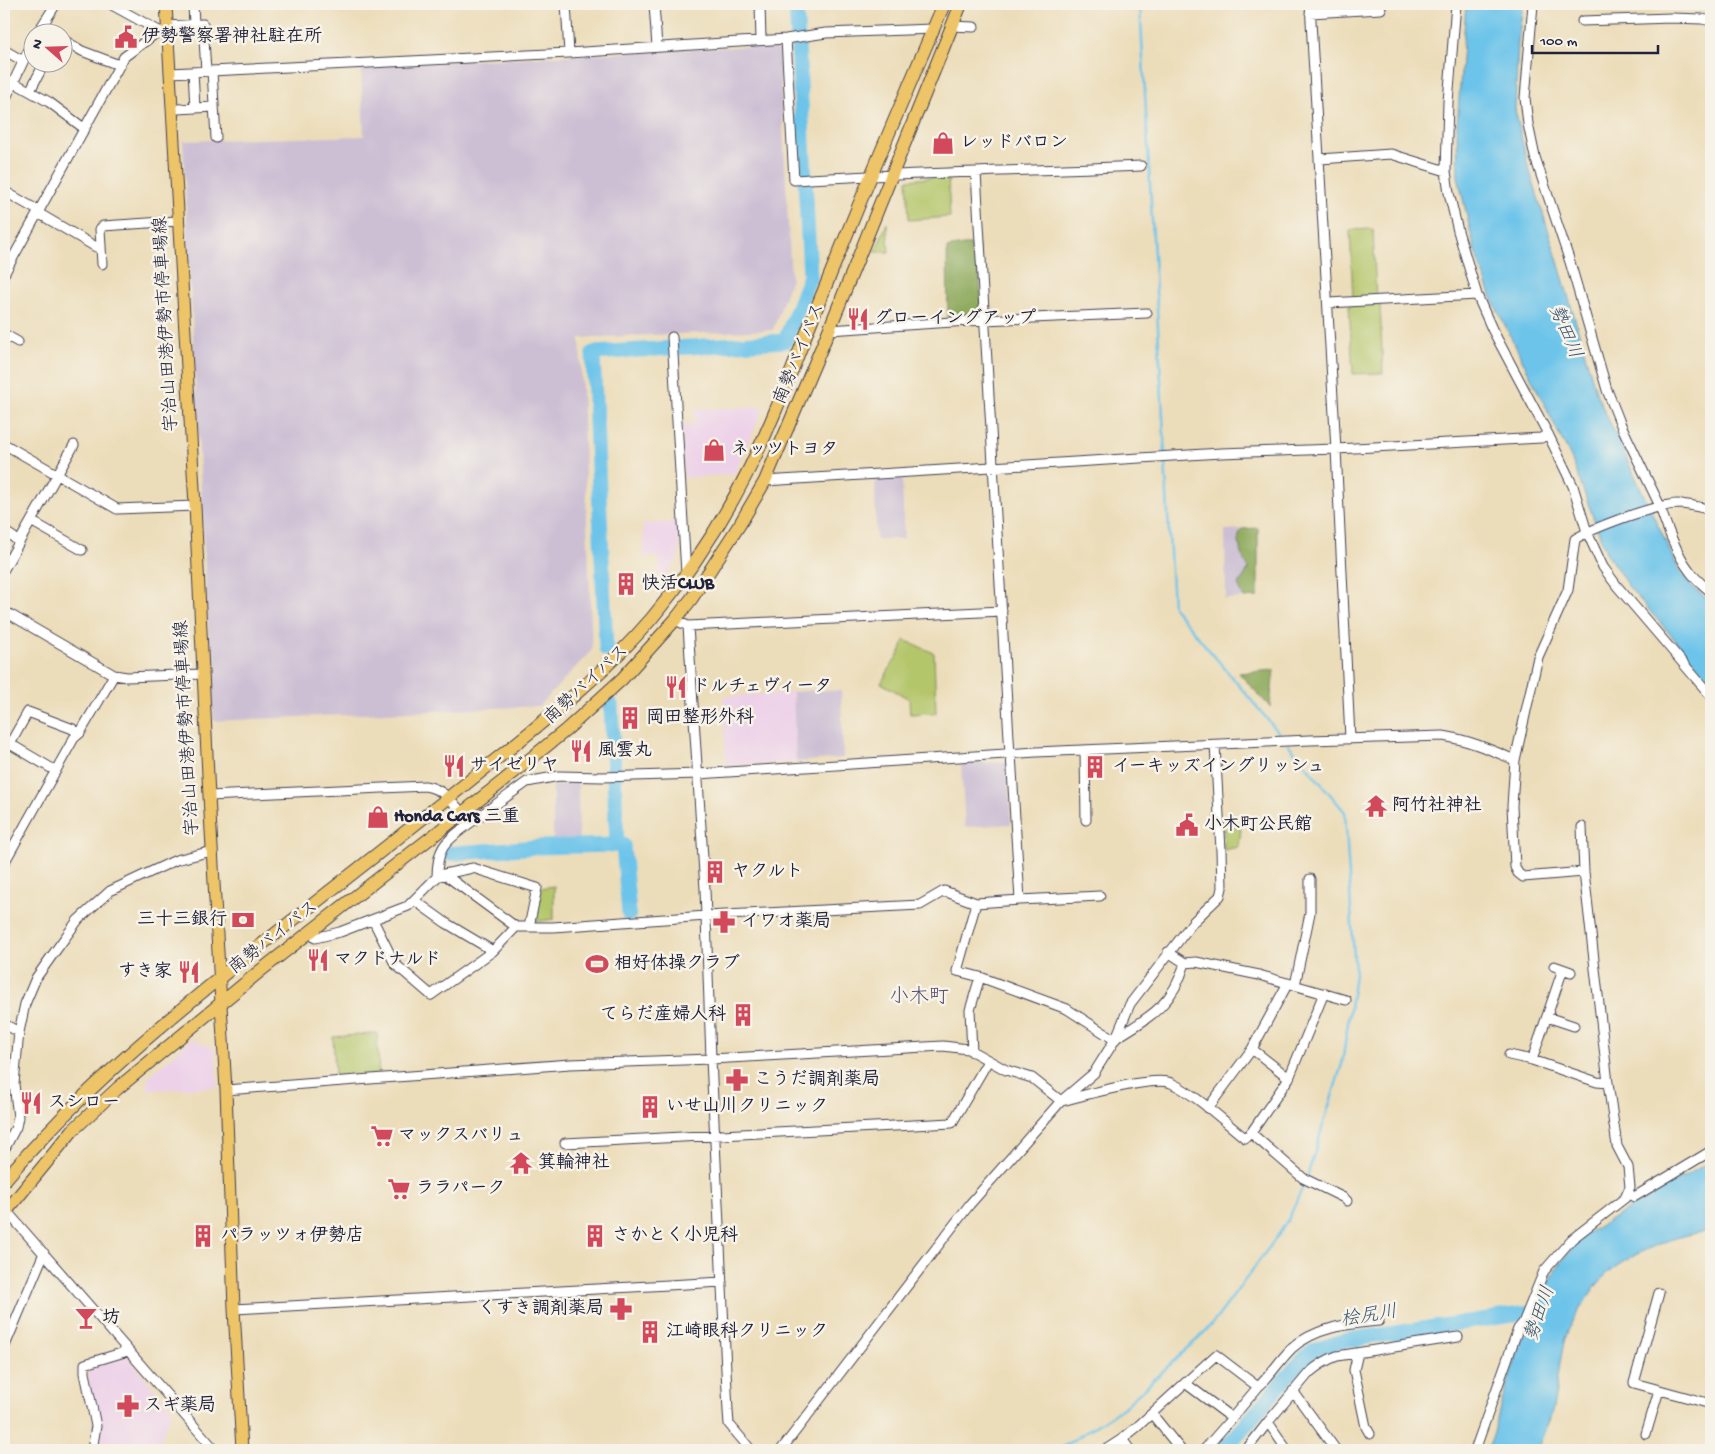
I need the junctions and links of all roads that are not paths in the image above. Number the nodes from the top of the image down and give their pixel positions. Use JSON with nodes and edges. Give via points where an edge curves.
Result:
{"nodes":[{"id":1,"x":56,"y":4,"type":"edge"},
{"id":2,"x":110,"y":4,"type":"edge"},
{"id":3,"x":166,"y":4,"type":"edge"},
{"id":4,"x":193,"y":4,"type":"edge"},
{"id":5,"x":566,"y":4,"type":"edge"},
{"id":6,"x":654,"y":4,"type":"edge"},
{"id":7,"x":760,"y":4,"type":"edge"},
{"id":8,"x":944,"y":4,"type":"edge"},
{"id":9,"x":961,"y":4,"type":"edge"},
{"id":10,"x":1456,"y":4,"type":"edge"},
{"id":11,"x":1533,"y":4,"type":"edge"},
{"id":12,"x":1310,"y":8,"type":"edge"},
{"id":13,"x":1381,"y":9,"type":"dead end"},
{"id":14,"x":1582,"y":21,"type":"dead end"},
{"id":15,"x":1711,"y":21,"type":"edge"},
{"id":16,"x":45,"y":22,"type":"edge"},
{"id":17,"x":194,"y":24,"type":"junction"},
{"id":18,"x":951,"y":26,"type":"junction"},
{"id":19,"x":974,"y":27,"type":"dead end"},
{"id":20,"x":165,"y":29,"type":"junction"},
{"id":21,"x":933,"y":29,"type":"junction"},
{"id":22,"x":786,"y":39,"type":"junction"},
{"id":23,"x":761,"y":40,"type":"junction"},
{"id":24,"x":72,"y":45,"type":"edge"},
{"id":25,"x":657,"y":47,"type":"junction"},
{"id":26,"x":569,"y":52,"type":"junction"},
{"id":27,"x":5,"y":54,"type":"edge"},
{"id":28,"x":22,"y":61,"type":"edge"},
{"id":29,"x":22,"y":63,"type":"edge"},
{"id":30,"x":119,"y":65,"type":"junction"},
{"id":31,"x":209,"y":71,"type":"junction"},
{"id":32,"x":40,"y":72,"type":"edge"},
{"id":33,"x":193,"y":72,"type":"junction"},
{"id":34,"x":170,"y":73,"type":"junction"},
{"id":35,"x":13,"y":82,"type":"junction"},
{"id":36,"x":30,"y":91,"type":"junction"},
{"id":37,"x":4,"y":102,"type":"edge"},
{"id":38,"x":214,"y":107,"type":"junction"},
{"id":39,"x":195,"y":108,"type":"junction"},
{"id":40,"x":178,"y":110,"type":"dead end"},
{"id":41,"x":85,"y":129,"type":"junction"},
{"id":42,"x":216,"y":138,"type":"dead end"},
{"id":43,"x":1320,"y":159,"type":"junction"},
{"id":44,"x":1141,"y":166,"type":"dead end"},
{"id":45,"x":1446,"y":171,"type":"junction"},
{"id":46,"x":976,"y":173,"type":"junction"},
{"id":47,"x":872,"y":175,"type":"junction"},
{"id":48,"x":890,"y":176,"type":"junction"},
{"id":49,"x":4,"y":191,"type":"edge"},
{"id":50,"x":39,"y":212,"type":"junction"},
{"id":51,"x":178,"y":221,"type":"junction"},
{"id":52,"x":100,"y":246,"type":"junction"},
{"id":53,"x":102,"y":264,"type":"dead end"},
{"id":54,"x":4,"y":274,"type":"edge"},
{"id":55,"x":1476,"y":295,"type":"junction"},
{"id":56,"x":1328,"y":303,"type":"junction"},
{"id":57,"x":1147,"y":314,"type":"dead end"},
{"id":58,"x":984,"y":320,"type":"junction"},
{"id":59,"x":829,"y":330,"type":"junction"},
{"id":60,"x":4,"y":334,"type":"edge"},
{"id":61,"x":672,"y":337,"type":"dead end"},
{"id":62,"x":18,"y":342,"type":"dead end"},
{"id":63,"x":1548,"y":434,"type":"junction"},
{"id":64,"x":4,"y":444,"type":"edge"},
{"id":65,"x":74,"y":445,"type":"dead end"},
{"id":66,"x":1336,"y":450,"type":"junction"},
{"id":67,"x":994,"y":468,"type":"junction"},
{"id":68,"x":56,"y":474,"type":"junction"},
{"id":69,"x":765,"y":481,"type":"junction"},
{"id":70,"x":195,"y":506,"type":"junction"},
{"id":71,"x":1660,"y":506,"type":"junction"},
{"id":72,"x":1711,"y":510,"type":"edge"},
{"id":73,"x":31,"y":521,"type":"junction"},
{"id":74,"x":4,"y":531,"type":"edge"},
{"id":75,"x":1588,"y":531,"type":"junction"},
{"id":76,"x":19,"y":542,"type":"junction"},
{"id":77,"x":82,"y":550,"type":"dead end"},
{"id":78,"x":4,"y":569,"type":"edge"},
{"id":79,"x":686,"y":572,"type":"junction"},
{"id":80,"x":1711,"y":592,"type":"edge"},
{"id":81,"x":4,"y":611,"type":"edge"},
{"id":82,"x":1002,"y":611,"type":"junction"},
{"id":83,"x":675,"y":620,"type":"junction"},
{"id":84,"x":688,"y":626,"type":"junction"},
{"id":85,"x":203,"y":674,"type":"junction"},
{"id":86,"x":114,"y":675,"type":"junction"},
{"id":87,"x":1711,"y":696,"type":"edge"},
{"id":88,"x":78,"y":734,"type":"junction"},
{"id":89,"x":1350,"y":738,"type":"junction"},
{"id":90,"x":1215,"y":745,"type":"junction"},
{"id":91,"x":1085,"y":750,"type":"junction"},
{"id":92,"x":1011,"y":755,"type":"junction"},
{"id":93,"x":1515,"y":760,"type":"junction"},
{"id":94,"x":56,"y":771,"type":"junction"},
{"id":95,"x":698,"y":774,"type":"junction"},
{"id":96,"x":209,"y":796,"type":"junction"},
{"id":97,"x":449,"y":798,"type":"junction"},
{"id":98,"x":462,"y":812,"type":"junction"},
{"id":99,"x":1086,"y":820,"type":"dead end"},
{"id":100,"x":470,"y":823,"type":"junction"},
{"id":101,"x":1582,"y":827,"type":"dead end"},
{"id":102,"x":212,"y":851,"type":"junction"},
{"id":103,"x":4,"y":863,"type":"edge"},
{"id":104,"x":1584,"y":872,"type":"junction"},
{"id":105,"x":441,"y":876,"type":"junction"},
{"id":106,"x":1310,"y":879,"type":"dead end"},
{"id":107,"x":1100,"y":896,"type":"dead end"},
{"id":108,"x":414,"y":900,"type":"junction"},
{"id":109,"x":1020,"y":900,"type":"junction"},
{"id":110,"x":976,"y":903,"type":"junction"},
{"id":111,"x":706,"y":916,"type":"junction"},
{"id":112,"x":373,"y":920,"type":"junction"},
{"id":113,"x":516,"y":927,"type":"junction"},
{"id":114,"x":529,"y":927,"type":"junction"},
{"id":115,"x":315,"y":938,"type":"dead end"},
{"id":116,"x":493,"y":951,"type":"junction"},
{"id":117,"x":1168,"y":952,"type":"junction"},
{"id":118,"x":1185,"y":963,"type":"junction"},
{"id":119,"x":1563,"y":969,"type":"dead end"},
{"id":120,"x":219,"y":977,"type":"junction"},
{"id":121,"x":980,"y":977,"type":"junction"},
{"id":122,"x":1292,"y":984,"type":"junction"},
{"id":123,"x":1324,"y":993,"type":"junction"},
{"id":124,"x":1346,"y":1000,"type":"dead end"},
{"id":125,"x":221,"y":1002,"type":"junction"},
{"id":126,"x":1547,"y":1017,"type":"junction"},
{"id":127,"x":4,"y":1024,"type":"edge"},
{"id":128,"x":1574,"y":1026,"type":"dead end"},
{"id":129,"x":19,"y":1032,"type":"junction"},
{"id":130,"x":1115,"y":1039,"type":"junction"},
{"id":131,"x":1252,"y":1049,"type":"junction"},
{"id":132,"x":972,"y":1052,"type":"junction"},
{"id":133,"x":1509,"y":1055,"type":"dead end"},
{"id":134,"x":710,"y":1059,"type":"junction"},
{"id":135,"x":1532,"y":1060,"type":"junction"},
{"id":136,"x":988,"y":1061,"type":"junction"},
{"id":137,"x":1289,"y":1078,"type":"junction"},
{"id":138,"x":1608,"y":1083,"type":"junction"},
{"id":139,"x":226,"y":1090,"type":"junction"},
{"id":140,"x":1061,"y":1100,"type":"junction"},
{"id":141,"x":1208,"y":1108,"type":"junction"},
{"id":142,"x":1250,"y":1133,"type":"junction"},
{"id":143,"x":715,"y":1135,"type":"junction"},
{"id":144,"x":565,"y":1142,"type":"dead end"},
{"id":145,"x":4,"y":1150,"type":"edge"},
{"id":146,"x":1711,"y":1152,"type":"edge"},
{"id":147,"x":4,"y":1181,"type":"edge"},
{"id":148,"x":1628,"y":1194,"type":"junction"},
{"id":149,"x":1346,"y":1201,"type":"dead end"},
{"id":150,"x":4,"y":1211,"type":"edge"},
{"id":151,"x":44,"y":1253,"type":"junction"},
{"id":152,"x":722,"y":1282,"type":"junction"},
{"id":153,"x":1659,"y":1293,"type":"dead end"},
{"id":154,"x":234,"y":1310,"type":"junction"},
{"id":155,"x":1379,"y":1321,"type":"dead end"},
{"id":156,"x":1458,"y":1337,"type":"dead end"},
{"id":157,"x":4,"y":1348,"type":"edge"},
{"id":158,"x":128,"y":1351,"type":"junction"},
{"id":159,"x":1358,"y":1354,"type":"junction"},
{"id":160,"x":1335,"y":1357,"type":"junction"},
{"id":161,"x":1355,"y":1366,"type":"junction"},
{"id":162,"x":1186,"y":1383,"type":"junction"},
{"id":163,"x":1258,"y":1387,"type":"junction"},
{"id":164,"x":1659,"y":1390,"type":"junction"},
{"id":165,"x":1293,"y":1391,"type":"junction"},
{"id":166,"x":1711,"y":1404,"type":"edge"},
{"id":167,"x":1152,"y":1414,"type":"junction"},
{"id":168,"x":1232,"y":1418,"type":"junction"},
{"id":169,"x":1268,"y":1422,"type":"junction"},
{"id":170,"x":1370,"y":1434,"type":"dead end"},
{"id":171,"x":1646,"y":1434,"type":"dead end"},
{"id":172,"x":1122,"y":1439,"type":"junction"},
{"id":173,"x":92,"y":1450,"type":"edge"},
{"id":174,"x":215,"y":1450,"type":"edge"},
{"id":175,"x":242,"y":1450,"type":"edge"},
{"id":176,"x":751,"y":1450,"type":"edge"},
{"id":177,"x":781,"y":1450,"type":"edge"},
{"id":178,"x":1105,"y":1450,"type":"edge"},
{"id":179,"x":1130,"y":1450,"type":"edge"},
{"id":180,"x":1181,"y":1450,"type":"edge"},
{"id":181,"x":1204,"y":1450,"type":"edge"},
{"id":182,"x":1246,"y":1450,"type":"edge"},
{"id":183,"x":1288,"y":1450,"type":"edge"},
{"id":184,"x":1336,"y":1450,"type":"edge"},
{"id":185,"x":1475,"y":1450,"type":"edge"}],
"edges":[{"from":1,"to":16,"type":"street"},
{"from":2,"to":20,"type":"street"},
{"from":3,"to":20,"type":"main road","name":"宇治山田港伊勢市停車場線"},
{"from":4,"to":17,"type":"street"},
{"from":5,"to":26,"type":"street"},
{"from":6,"to":25,"type":"street"},
{"from":7,"to":23,"type":"street"},
{"from":8,"to":21,"type":"highway","name":"南勢バイパス"},
{"from":9,"to":18,"type":"highway","name":"南勢バイパス"},
{"from":10,"to":45,"type":"street"},
{"from":11,"to":71,"type":"street","via":[[1525,98],[1535,157],[1607,390]]},
{"from":12,"to":13,"type":"street"},
{"from":12,"to":43,"type":"street"},
{"from":14,"to":15,"type":"street","via":[[1671,18]]},
{"from":17,"to":20,"type":"street"},
{"from":17,"to":31,"type":"street","via":[[203,24]]},
{"from":18,"to":19,"type":"street"},
{"from":18,"to":48,"type":"highway","name":"南勢バイパス"},
{"from":20,"to":30,"type":"street","via":[[124,57]]},
{"from":20,"to":34,"type":"main road","name":"宇治山田港伊勢市停車場線"},
{"from":21,"to":22,"type":"street"},
{"from":21,"to":47,"type":"highway","name":"南勢バイパス"},
{"from":22,"to":23,"type":"street"},
{"from":22,"to":47,"type":"street","via":[[794,180]]},
{"from":23,"to":25,"type":"street"},
{"from":24,"to":30,"type":"street"},
{"from":25,"to":26,"type":"street"},
{"from":26,"to":31,"type":"street"},
{"from":27,"to":28,"type":"street"},
{"from":29,"to":35,"type":"street"},
{"from":30,"to":41,"type":"street"},
{"from":31,"to":33,"type":"street"},
{"from":31,"to":38,"type":"street"},
{"from":32,"to":36,"type":"street"},
{"from":33,"to":34,"type":"street"},
{"from":33,"to":39,"type":"street"},
{"from":34,"to":51,"type":"main road","name":"宇治山田港伊勢市停車場線"},
{"from":35,"to":36,"type":"street"},
{"from":35,"to":37,"type":"street"},
{"from":36,"to":41,"type":"street"},
{"from":38,"to":39,"type":"street"},
{"from":38,"to":42,"type":"street"},
{"from":39,"to":40,"type":"street"},
{"from":41,"to":50,"type":"street"},
{"from":43,"to":45,"type":"street","via":[[1391,154]]},
{"from":43,"to":56,"type":"street"},
{"from":44,"to":46,"type":"street"},
{"from":45,"to":55,"type":"street"},
{"from":46,"to":48,"type":"street"},
{"from":46,"to":58,"type":"street"},
{"from":47,"to":48,"type":"street"},
{"from":47,"to":79,"type":"highway","name":"南勢バイパス","via":[[775,414],[717,527]]},
{"from":48,"to":59,"type":"highway","name":"南勢バイパス"},
{"from":49,"to":50,"type":"street"},
{"from":50,"to":52,"type":"street"},
{"from":50,"to":54,"type":"street"},
{"from":51,"to":52,"type":"street","via":[[103,226],[100,229]]},
{"from":51,"to":70,"type":"main road","name":"宇治山田港伊勢市停車場線"},
{"from":52,"to":53,"type":"street"},
{"from":55,"to":56,"type":"street"},
{"from":55,"to":63,"type":"street"},
{"from":56,"to":66,"type":"street"},
{"from":57,"to":58,"type":"street"},
{"from":58,"to":59,"type":"street"},
{"from":58,"to":67,"type":"street"},
{"from":59,"to":69,"type":"highway","name":"南勢バイパス"},
{"from":60,"to":62,"type":"street"},
{"from":61,"to":79,"type":"street"},
{"from":63,"to":66,"type":"street","via":[[1541,438]]},
{"from":63,"to":75,"type":"street","via":[[1573,486]]},
{"from":64,"to":68,"type":"street"},
{"from":65,"to":68,"type":"street"},
{"from":66,"to":67,"type":"street","via":[[1172,456]]},
{"from":66,"to":89,"type":"street"},
{"from":67,"to":69,"type":"street"},
{"from":67,"to":82,"type":"street"},
{"from":68,"to":70,"type":"street","via":[[117,509]]},
{"from":68,"to":73,"type":"street"},
{"from":69,"to":83,"type":"highway","name":"南勢バイパス","via":[[735,533]]},
{"from":70,"to":85,"type":"main road","name":"宇治山田港伊勢市停車場線"},
{"from":71,"to":72,"type":"street","via":[[1682,504]]},
{"from":71,"to":75,"type":"street"},
{"from":71,"to":80,"type":"street","via":[[1685,565]]},
{"from":73,"to":76,"type":"street"},
{"from":73,"to":77,"type":"street"},
{"from":74,"to":76,"type":"street"},
{"from":75,"to":87,"type":"street","via":[[1612,580]]},
{"from":75,"to":93,"type":"street","via":[[1576,539],[1568,590],[1538,657]]},
{"from":76,"to":78,"type":"street"},
{"from":79,"to":97,"type":"highway","name":"南勢バイパス","via":[[653,616],[592,680]]},
{"from":81,"to":86,"type":"street"},
{"from":82,"to":84,"type":"street"},
{"from":82,"to":92,"type":"street"},
{"from":83,"to":84,"type":"street"},
{"from":83,"to":98,"type":"highway","name":"南勢バイパス","via":[[599,702]]},
{"from":84,"to":95,"type":"street"},
{"from":85,"to":86,"type":"street"},
{"from":85,"to":96,"type":"main road","name":"宇治山田港伊勢市停車場線"},
{"from":86,"to":88,"type":"street"},
{"from":88,"to":94,"type":"street"},
{"from":88,"to":94,"type":"street","via":[[73,729],[28,712],[10,744]]},
{"from":89,"to":90,"type":"street"},
{"from":89,"to":93,"type":"street","via":[[1443,736],[1458,738]]},
{"from":90,"to":91,"type":"street"},
{"from":90,"to":117,"type":"street","via":[[1222,888],[1216,901]]},
{"from":91,"to":92,"type":"street"},
{"from":91,"to":99,"type":"street"},
{"from":92,"to":95,"type":"street"},
{"from":92,"to":109,"type":"street"},
{"from":93,"to":104,"type":"street","via":[[1512,806],[1518,873],[1523,877]]},
{"from":94,"to":103,"type":"street"},
{"from":95,"to":100,"type":"street","via":[[559,776],[526,782]]},
{"from":95,"to":111,"type":"street"},
{"from":96,"to":97,"type":"street","via":[[425,786],[440,790]]},
{"from":96,"to":102,"type":"main road","name":"宇治山田港伊勢市停車場線"},
{"from":97,"to":98,"type":"street"},
{"from":97,"to":120,"type":"highway","name":"南勢バイパス"},
{"from":98,"to":100,"type":"street"},
{"from":98,"to":125,"type":"highway","name":"南勢バイパス"},
{"from":100,"to":105,"type":"street","via":[[445,843],[437,860]]},
{"from":101,"to":104,"type":"street"},
{"from":102,"to":120,"type":"main road","name":"宇治山田港伊勢市停車場線"},
{"from":102,"to":129,"type":"street","via":[[176,860],[131,880],[110,891],[91,907],[36,978],[25,1004]]},
{"from":104,"to":138,"type":"street"},
{"from":105,"to":108,"type":"street"},
{"from":105,"to":113,"type":"street"},
{"from":105,"to":114,"type":"street","via":[[472,868],[537,888]]},
{"from":106,"to":122,"type":"street","via":[[1310,913]]},
{"from":107,"to":109,"type":"street"},
{"from":108,"to":112,"type":"street","via":[[408,906]]},
{"from":108,"to":116,"type":"street"},
{"from":109,"to":110,"type":"street"},
{"from":110,"to":111,"type":"street","via":[[944,891],[920,905]]},
{"from":110,"to":121,"type":"street","via":[[957,970]]},
{"from":111,"to":114,"type":"street"},
{"from":111,"to":134,"type":"street"},
{"from":112,"to":115,"type":"street"},
{"from":112,"to":116,"type":"street","via":[[395,964],[431,995]]},
{"from":113,"to":114,"type":"street"},
{"from":113,"to":116,"type":"street"},
{"from":117,"to":118,"type":"street"},
{"from":117,"to":130,"type":"street","via":[[1130,1004]]},
{"from":118,"to":122,"type":"street","via":[[1196,962]]},
{"from":118,"to":130,"type":"street","via":[[1166,1000],[1150,1017]]},
{"from":119,"to":126,"type":"street"},
{"from":120,"to":125,"type":"main road","name":"宇治山田港伊勢市停車場線"},
{"from":120,"to":147,"type":"highway","name":"南勢バイパス","via":[[67,1110]]},
{"from":121,"to":130,"type":"street","via":[[1067,1009]]},
{"from":121,"to":132,"type":"street","via":[[970,1010]]},
{"from":122,"to":123,"type":"street"},
{"from":122,"to":131,"type":"street"},
{"from":123,"to":124,"type":"street"},
{"from":123,"to":137,"type":"street"},
{"from":125,"to":139,"type":"main road","name":"宇治山田港伊勢市停車場線"},
{"from":125,"to":150,"type":"highway","name":"南勢バイパス","via":[[73,1130]]},
{"from":126,"to":128,"type":"street"},
{"from":126,"to":135,"type":"street"},
{"from":127,"to":129,"type":"street"},
{"from":129,"to":145,"type":"street","via":[[14,1084],[18,1117]]},
{"from":130,"to":140,"type":"street","via":[[1094,1073]]},
{"from":131,"to":137,"type":"street"},
{"from":131,"to":141,"type":"street"},
{"from":132,"to":134,"type":"street","via":[[943,1046]]},
{"from":132,"to":136,"type":"street"},
{"from":133,"to":135,"type":"street"},
{"from":134,"to":139,"type":"street","via":[[561,1065]]},
{"from":134,"to":143,"type":"street"},
{"from":135,"to":138,"type":"street"},
{"from":136,"to":140,"type":"street","via":[[1032,1078]]},
{"from":136,"to":143,"type":"street","via":[[952,1123]]},
{"from":137,"to":142,"type":"street"},
{"from":138,"to":148,"type":"street","via":[[1617,1146],[1628,1167]]},
{"from":139,"to":154,"type":"main road","name":"宇治山田港伊勢市停車場線"},
{"from":140,"to":141,"type":"street","via":[[1152,1080],[1169,1082]]},
{"from":140,"to":177,"type":"street","via":[[970,1204]]},
{"from":141,"to":142,"type":"street","via":[[1245,1138]]},
{"from":142,"to":149,"type":"street","via":[[1306,1180]]},
{"from":143,"to":144,"type":"street"},
{"from":143,"to":152,"type":"street"},
{"from":146,"to":148,"type":"street","via":[[1634,1197]]},
{"from":148,"to":185,"type":"street","via":[[1572,1238],[1544,1271],[1518,1329]]},
{"from":150,"to":151,"type":"street"},
{"from":151,"to":157,"type":"street"},
{"from":151,"to":158,"type":"street"},
{"from":152,"to":154,"type":"street"},
{"from":152,"to":176,"type":"street","via":[[730,1424]]},
{"from":153,"to":164,"type":"street","via":[[1634,1383]]},
{"from":154,"to":175,"type":"main road","name":"宇治山田港伊勢市停車場線"},
{"from":155,"to":163,"type":"street","via":[[1340,1325],[1304,1339],[1283,1357]]},
{"from":156,"to":159,"type":"street"},
{"from":158,"to":173,"type":"street","via":[[85,1364],[96,1426]]},
{"from":158,"to":174,"type":"street"},
{"from":159,"to":160,"type":"street"},
{"from":159,"to":161,"type":"street"},
{"from":160,"to":161,"type":"street"},
{"from":160,"to":165,"type":"street","via":[[1317,1366]]},
{"from":161,"to":170,"type":"street","via":[[1366,1428]]},
{"from":162,"to":163,"type":"street","via":[[1216,1355]]},
{"from":162,"to":167,"type":"street"},
{"from":162,"to":168,"type":"street"},
{"from":163,"to":168,"type":"street"},
{"from":164,"to":166,"type":"street"},
{"from":164,"to":171,"type":"street"},
{"from":165,"to":169,"type":"street"},
{"from":165,"to":184,"type":"street"},
{"from":167,"to":172,"type":"street"},
{"from":167,"to":180,"type":"street"},
{"from":168,"to":181,"type":"street"},
{"from":169,"to":182,"type":"street"},
{"from":169,"to":183,"type":"street"},
{"from":172,"to":178,"type":"street"},
{"from":172,"to":179,"type":"street"}]}
